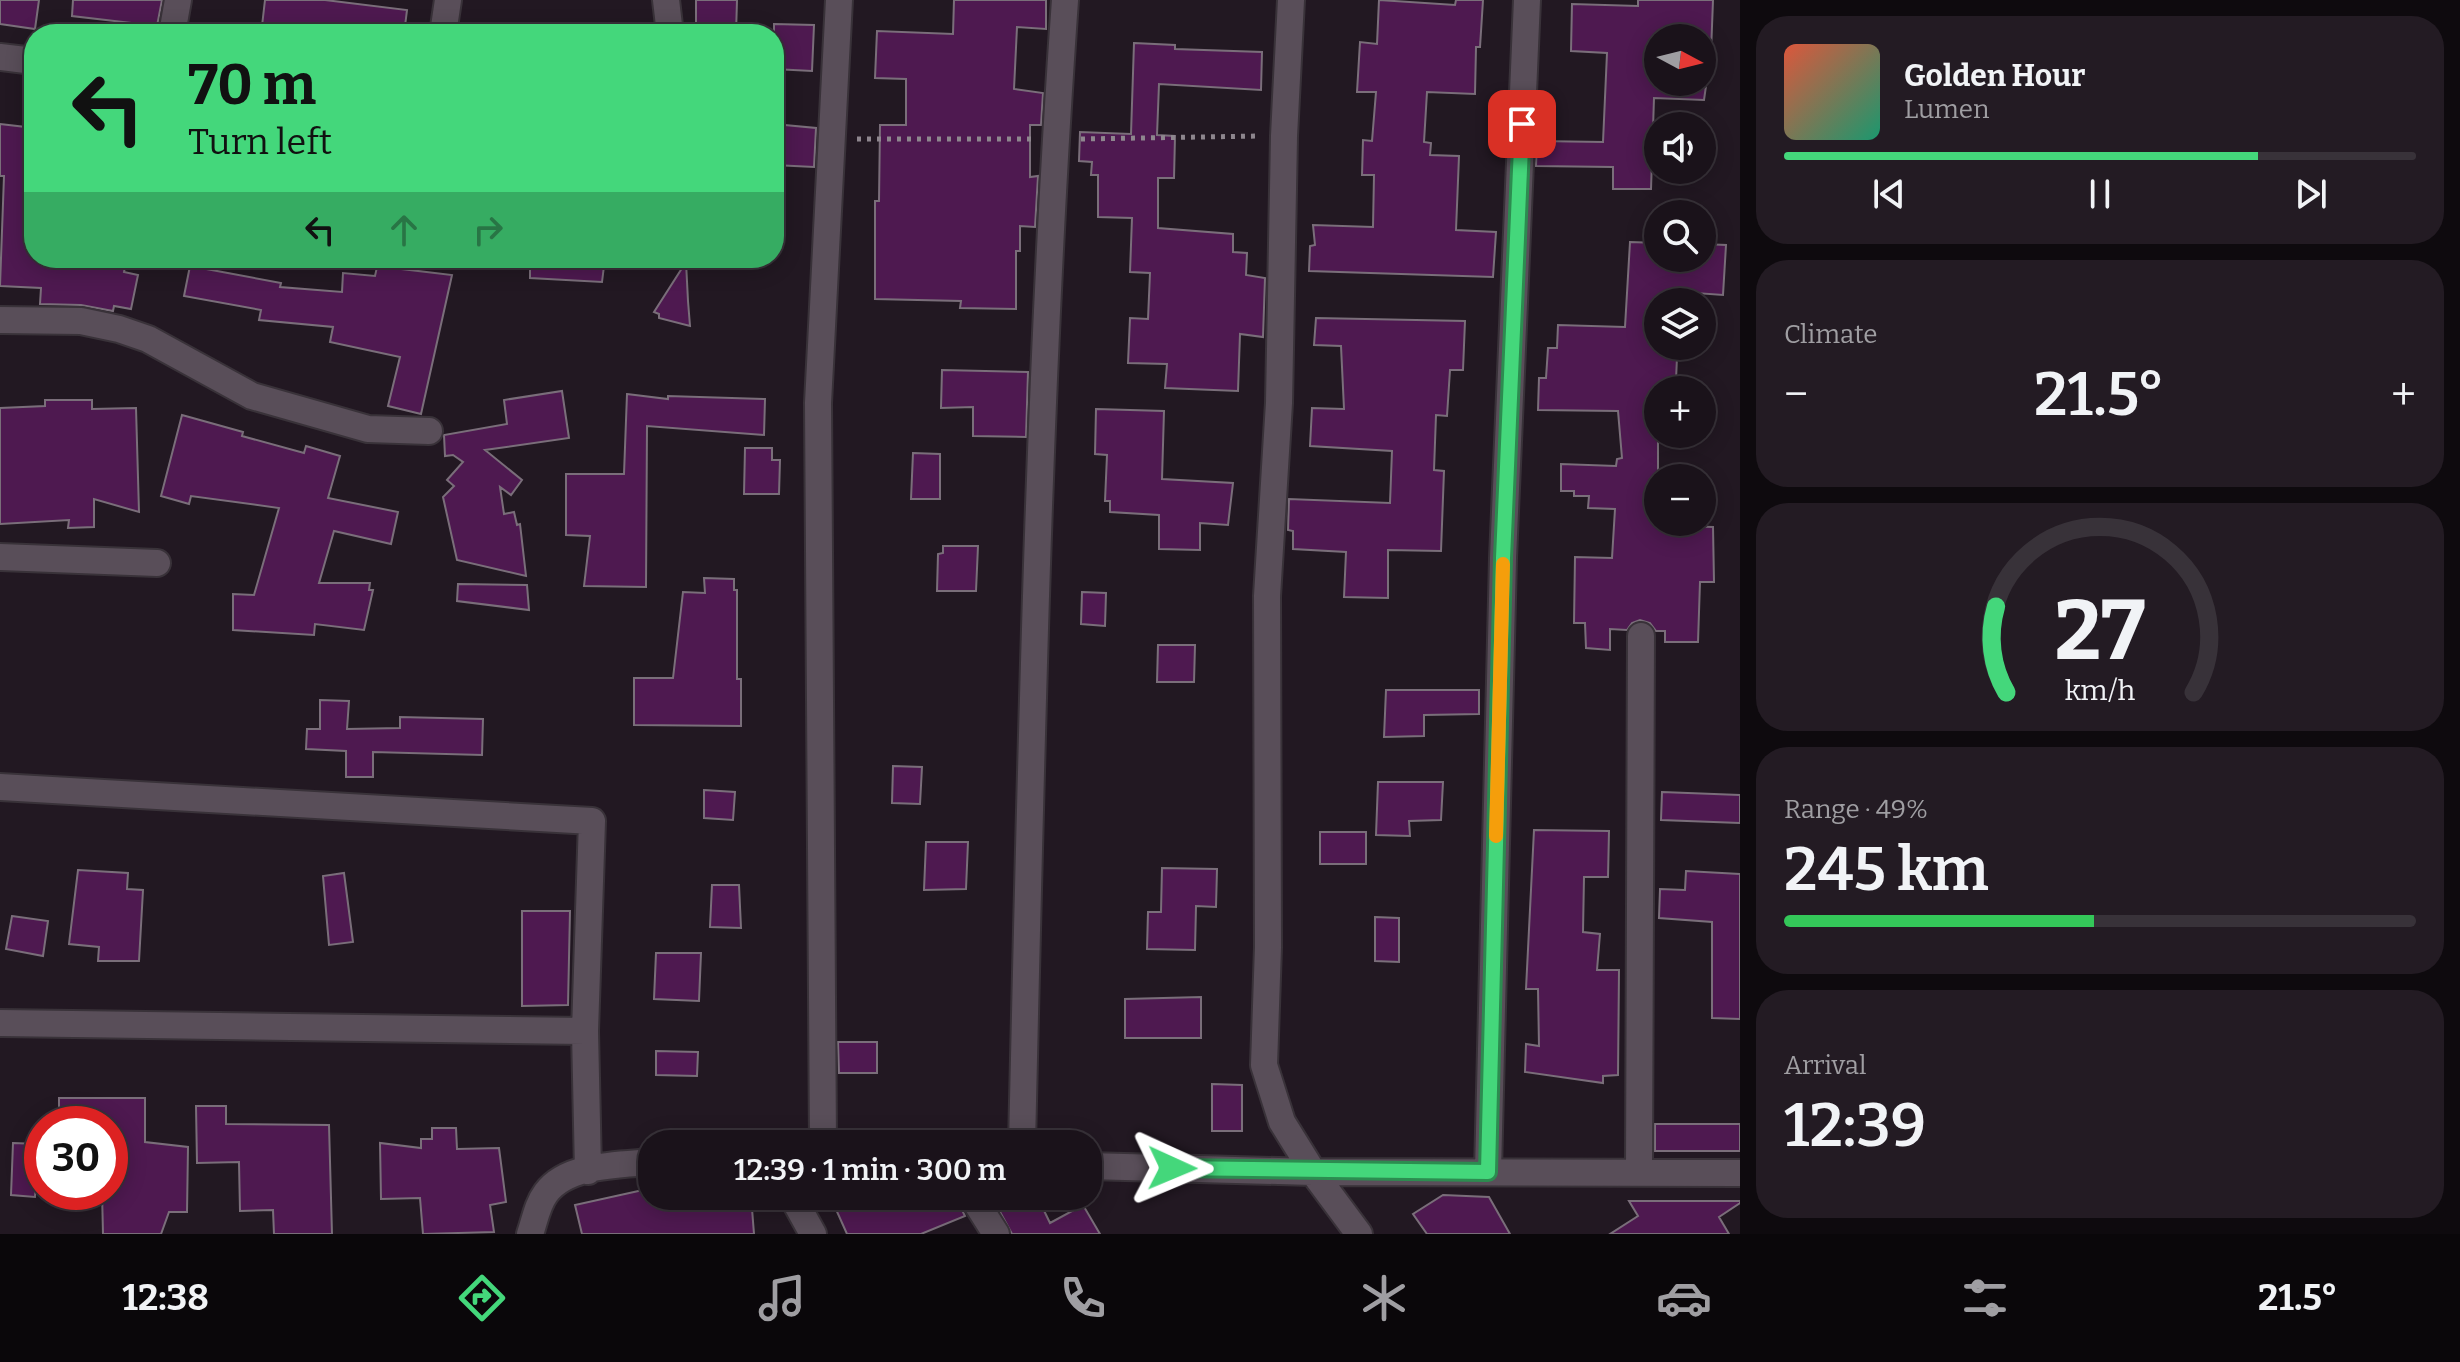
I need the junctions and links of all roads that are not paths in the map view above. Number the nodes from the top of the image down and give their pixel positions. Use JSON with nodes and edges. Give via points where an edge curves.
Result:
{"nodes":[{"id":1,"x":178,"y":0,"type":"edge"},
{"id":2,"x":448,"y":0,"type":"edge"},
{"id":3,"x":666,"y":0,"type":"edge"},
{"id":4,"x":839,"y":0,"type":"edge"},
{"id":5,"x":1065,"y":0,"type":"edge"},
{"id":6,"x":1291,"y":0,"type":"edge"},
{"id":7,"x":1527,"y":0,"type":"edge"},
{"id":8,"x":174,"y":24,"type":"edge"},
{"id":9,"x":444,"y":24,"type":"edge"},
{"id":10,"x":669,"y":24,"type":"edge"},
{"id":11,"x":0,"y":57,"type":"edge"},
{"id":12,"x":24,"y":60,"type":"edge"},
{"id":13,"x":0,"y":320,"type":"edge"},
{"id":14,"x":429,"y":431,"type":"dead end"},
{"id":15,"x":0,"y":557,"type":"edge"},
{"id":16,"x":157,"y":563,"type":"dead end"},
{"id":17,"x":1641,"y":636,"type":"dead end"},
{"id":18,"x":0,"y":787,"type":"edge"},
{"id":19,"x":0,"y":1023,"type":"edge"},
{"id":20,"x":585,"y":1031,"type":"junction"},
{"id":21,"x":823,"y":1130,"type":"edge"},
{"id":22,"x":1022,"y":1130,"type":"edge"},
{"id":23,"x":638,"y":1164,"type":"edge"},
{"id":24,"x":1102,"y":1166,"type":"edge"},
{"id":25,"x":588,"y":1171,"type":"junction"},
{"id":26,"x":1313,"y":1172,"type":"junction"},
{"id":27,"x":1488,"y":1172,"type":"junction"},
{"id":28,"x":1639,"y":1173,"type":"junction"},
{"id":29,"x":1740,"y":1173,"type":"edge"},
{"id":30,"x":800,"y":1210,"type":"edge"},
{"id":31,"x":981,"y":1210,"type":"edge"},
{"id":32,"x":538,"y":1228,"type":"edge"},
{"id":33,"x":813,"y":1234,"type":"edge"},
{"id":34,"x":996,"y":1234,"type":"edge"},
{"id":35,"x":1359,"y":1234,"type":"edge"}],
"edges":[{"from":1,"to":8,"type":"street"},
{"from":2,"to":9,"type":"street"},
{"from":3,"to":10,"type":"street"},
{"from":4,"to":21,"type":"street","via":[[818,403]]},
{"from":5,"to":22,"type":"street","via":[[1036,555]]},
{"from":6,"to":26,"type":"street","via":[[1279,403],[1267,596],[1264,1065],[1282,1122]]},
{"from":7,"to":27,"type":"street","via":[[1503,558]]},
{"from":11,"to":12,"type":"street"},
{"from":13,"to":14,"type":"street","via":[[81,321],[119,329],[148,339],[252,396],[368,429]]},
{"from":15,"to":16,"type":"street"},
{"from":17,"to":28,"type":"street"},
{"from":18,"to":20,"type":"street","via":[[592,821]]},
{"from":19,"to":20,"type":"street"},
{"from":20,"to":25,"type":"street"},
{"from":23,"to":25,"type":"street"},
{"from":24,"to":26,"type":"street"},
{"from":25,"to":32,"type":"street","via":[[570,1175],[547,1191]]},
{"from":26,"to":27,"type":"street"},
{"from":26,"to":35,"type":"street"},
{"from":27,"to":28,"type":"street"},
{"from":28,"to":29,"type":"street"},
{"from":30,"to":33,"type":"street"},
{"from":31,"to":34,"type":"street"}]}
